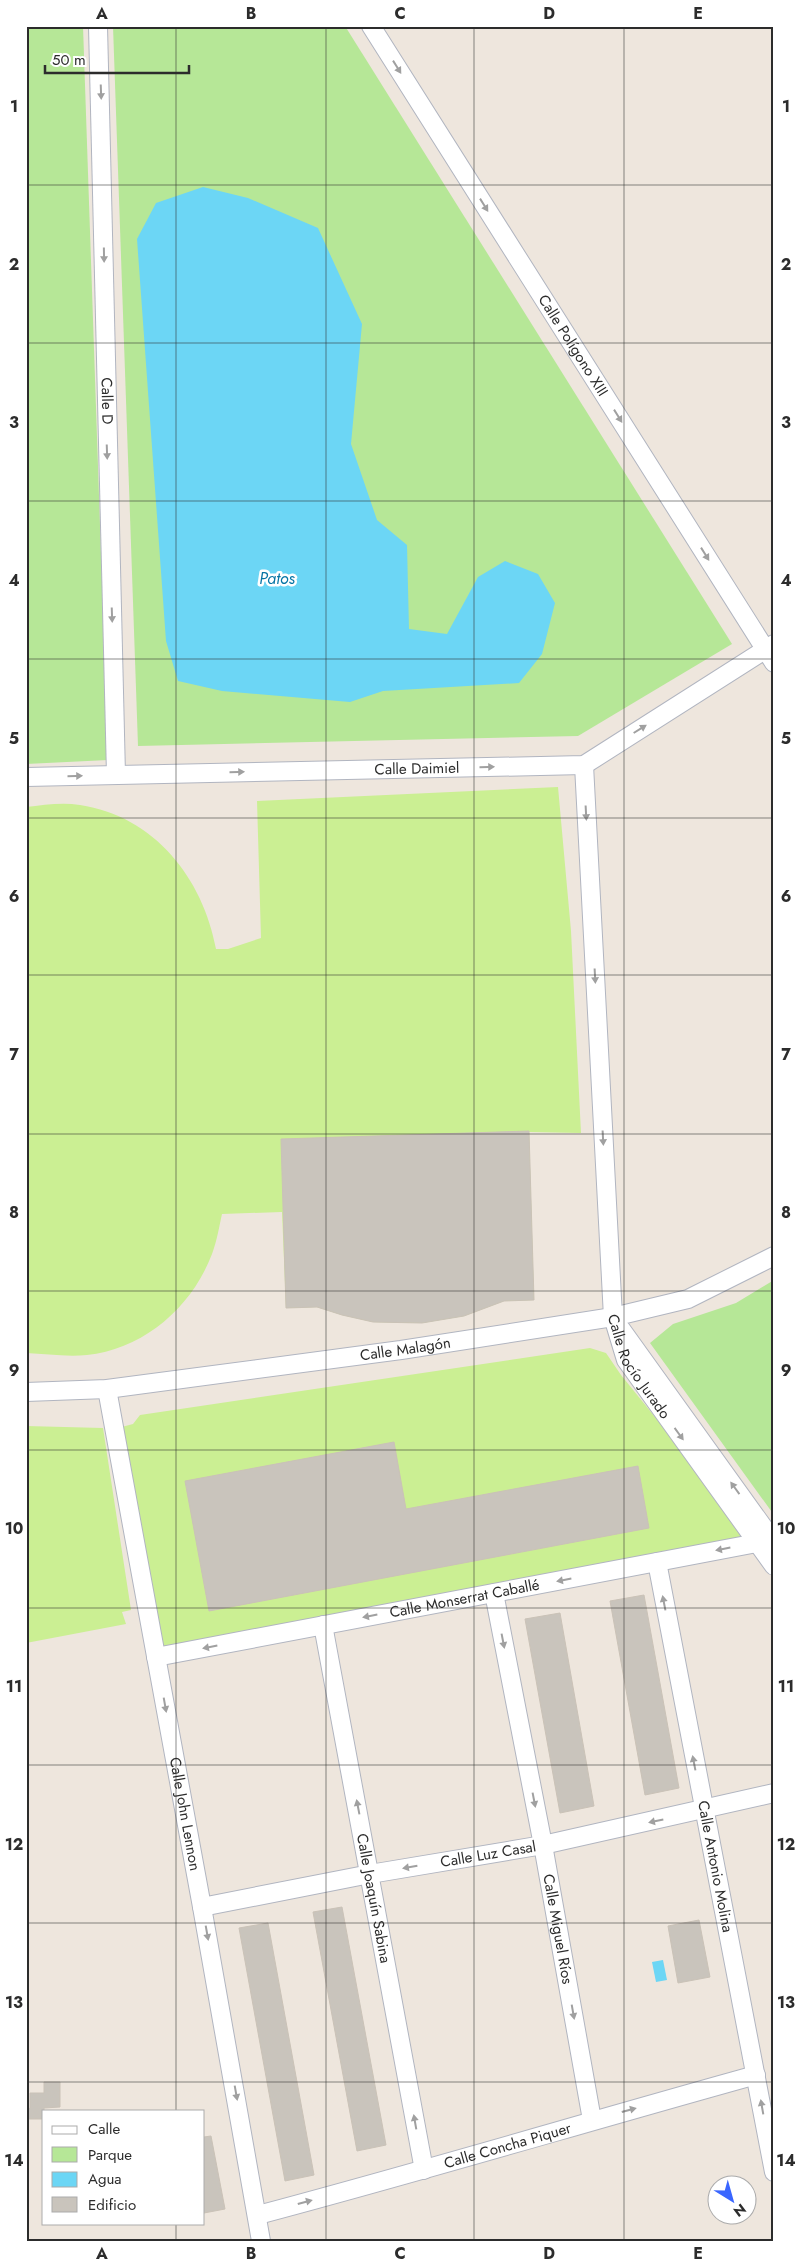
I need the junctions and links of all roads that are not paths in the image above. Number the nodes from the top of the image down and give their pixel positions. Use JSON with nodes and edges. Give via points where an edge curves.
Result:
{"nodes":[{"id":1,"x":98,"y":26,"type":"edge"},
{"id":2,"x":371,"y":26,"type":"edge"},
{"id":3,"x":771,"y":652,"type":"edge"},
{"id":4,"x":584,"y":765,"type":"junction"},
{"id":5,"x":116,"y":775,"type":"junction"},
{"id":6,"x":26,"y":776,"type":"edge"},
{"id":7,"x":774,"y":1256,"type":"edge"},
{"id":8,"x":612,"y":1316,"type":"junction"},
{"id":9,"x":107,"y":1389,"type":"junction"},
{"id":10,"x":26,"y":1392,"type":"edge"},
{"id":11,"x":766,"y":1540,"type":"edge"},
{"id":12,"x":657,"y":1562,"type":"junction"},
{"id":13,"x":774,"y":1566,"type":"edge"},
{"id":14,"x":494,"y":1593,"type":"junction"},
{"id":15,"x":323,"y":1625,"type":"junction"},
{"id":16,"x":156,"y":1657,"type":"junction"},
{"id":17,"x":774,"y":1794,"type":"edge"},
{"id":18,"x":703,"y":1811,"type":"junction"},
{"id":19,"x":543,"y":1845,"type":"junction"},
{"id":20,"x":370,"y":1874,"type":"junction"},
{"id":21,"x":202,"y":1907,"type":"junction"},
{"id":22,"x":756,"y":2075,"type":"junction"},
{"id":23,"x":592,"y":2120,"type":"junction"},
{"id":24,"x":424,"y":2170,"type":"junction"},
{"id":25,"x":774,"y":2172,"type":"edge"},
{"id":26,"x":258,"y":2215,"type":"junction"},
{"id":27,"x":261,"y":2241,"type":"edge"}],
"edges":[{"from":1,"to":5,"type":"street","name":"Calle D","one_way":true},
{"from":2,"to":3,"type":"street","name":"Calle Polígono XIII","one_way":true},
{"from":4,"to":3,"type":"street","one_way":true},
{"from":5,"to":4,"type":"street","name":"Calle Daimiel","one_way":true},
{"from":4,"to":8,"type":"street","one_way":true},
{"from":6,"to":5,"type":"street","name":"Calle Daimiel","one_way":true},
{"from":7,"to":8,"type":"street","name":"Calle Malagón","via":[[688,1298]]},
{"from":8,"to":9,"type":"street","name":"Calle Malagón","via":[[401,1350]]},
{"from":8,"to":11,"type":"street","name":"Calle Rocío Jurado"},
{"from":9,"to":10,"type":"street","name":"Calle Malagón"},
{"from":9,"to":16,"type":"street","name":"Calle John Lennon"},
{"from":11,"to":12,"type":"street","name":"Calle Monserrat Caballé","one_way":true},
{"from":11,"to":13,"type":"street","name":"Calle Rocío Jurado"},
{"from":12,"to":14,"type":"street","name":"Calle Monserrat Caballé","one_way":true},
{"from":18,"to":12,"type":"street","name":"Calle Antonio Molina","one_way":true},
{"from":14,"to":15,"type":"street","name":"Calle Monserrat Caballé","one_way":true},
{"from":14,"to":19,"type":"street","name":"Calle Miguel Ríos","one_way":true},
{"from":15,"to":16,"type":"street","name":"Calle Monserrat Caballé","one_way":true},
{"from":20,"to":15,"type":"street","name":"Calle Joaquín Sabina","one_way":true},
{"from":16,"to":21,"type":"street","name":"Calle John Lennon","one_way":true},
{"from":17,"to":18,"type":"street","name":"Calle Luz Casal"},
{"from":18,"to":19,"type":"street","name":"Calle Luz Casal","one_way":true},
{"from":18,"to":22,"type":"street","name":"Calle Antonio Molina"},
{"from":19,"to":20,"type":"street","name":"Calle Luz Casal","one_way":true},
{"from":19,"to":23,"type":"street","name":"Calle Miguel Ríos","one_way":true},
{"from":20,"to":21,"type":"street","name":"Calle Luz Casal"},
{"from":24,"to":20,"type":"street","name":"Calle Joaquín Sabina","one_way":true},
{"from":21,"to":26,"type":"street","name":"Calle John Lennon","one_way":true},
{"from":23,"to":22,"type":"street","name":"Calle Concha Piquer","one_way":true},
{"from":25,"to":22,"type":"street","name":"Calle Antonio Molina","one_way":true},
{"from":23,"to":24,"type":"street","name":"Calle Concha Piquer"},
{"from":26,"to":24,"type":"street","name":"Calle Concha Piquer","one_way":true},
{"from":26,"to":27,"type":"street","name":"Calle John Lennon"}]}
